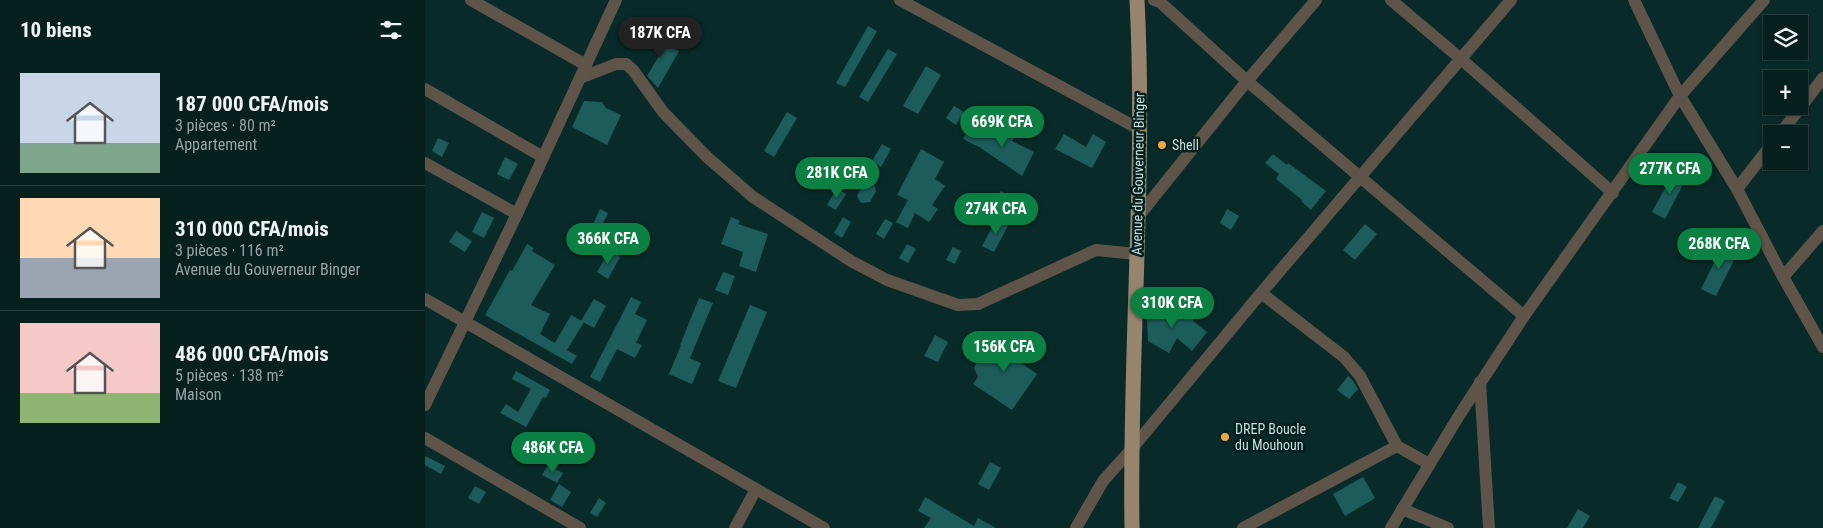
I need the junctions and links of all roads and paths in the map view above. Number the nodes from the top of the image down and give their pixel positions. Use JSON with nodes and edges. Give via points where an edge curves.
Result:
{"nodes":[{"id":1,"x":471,"y":0,"type":"edge"},
{"id":2,"x":616,"y":0,"type":"edge"},
{"id":3,"x":900,"y":0,"type":"edge"},
{"id":4,"x":1137,"y":0,"type":"edge"},
{"id":5,"x":1316,"y":0,"type":"edge"},
{"id":6,"x":1391,"y":0,"type":"edge"},
{"id":7,"x":1511,"y":0,"type":"edge"},
{"id":8,"x":1634,"y":0,"type":"edge"},
{"id":9,"x":1763,"y":0,"type":"edge"},
{"id":10,"x":1159,"y":1,"type":"edge"},
{"id":11,"x":1461,"y":59,"type":"junction"},
{"id":12,"x":586,"y":65,"type":"junction"},
{"id":13,"x":580,"y":78,"type":"junction"},
{"id":14,"x":1823,"y":78,"type":"edge"},
{"id":15,"x":1247,"y":82,"type":"junction"},
{"id":16,"x":425,"y":89,"type":"edge"},
{"id":17,"x":1681,"y":96,"type":"junction"},
{"id":18,"x":1787,"y":125,"type":"edge"},
{"id":19,"x":1139,"y":129,"type":"junction"},
{"id":20,"x":1763,"y":155,"type":"edge"},
{"id":21,"x":543,"y":157,"type":"junction"},
{"id":22,"x":425,"y":163,"type":"edge"},
{"id":23,"x":1360,"y":178,"type":"junction"},
{"id":24,"x":1737,"y":188,"type":"junction"},
{"id":25,"x":1613,"y":193,"type":"junction"},
{"id":26,"x":517,"y":214,"type":"junction"},
{"id":27,"x":1137,"y":218,"type":"junction"},
{"id":28,"x":1823,"y":231,"type":"edge"},
{"id":29,"x":1136,"y":254,"type":"junction"},
{"id":30,"x":1783,"y":277,"type":"junction"},
{"id":31,"x":1261,"y":293,"type":"junction"},
{"id":32,"x":425,"y":299,"type":"edge"},
{"id":33,"x":1524,"y":316,"type":"junction"},
{"id":34,"x":465,"y":322,"type":"junction"},
{"id":35,"x":1823,"y":347,"type":"edge"},
{"id":36,"x":1480,"y":382,"type":"junction"},
{"id":37,"x":425,"y":404,"type":"edge"},
{"id":38,"x":425,"y":438,"type":"edge"},
{"id":39,"x":1397,"y":446,"type":"junction"},
{"id":40,"x":1131,"y":451,"type":"junction"},
{"id":41,"x":1429,"y":464,"type":"junction"},
{"id":42,"x":756,"y":489,"type":"junction"},
{"id":43,"x":1402,"y":509,"type":"junction"},
{"id":44,"x":580,"y":528,"type":"edge"},
{"id":45,"x":735,"y":528,"type":"edge"},
{"id":46,"x":824,"y":528,"type":"edge"},
{"id":47,"x":1076,"y":528,"type":"edge"},
{"id":48,"x":1132,"y":528,"type":"edge"},
{"id":49,"x":1243,"y":528,"type":"edge"},
{"id":50,"x":1391,"y":528,"type":"edge"},
{"id":51,"x":1448,"y":528,"type":"edge"},
{"id":52,"x":1489,"y":528,"type":"edge"}],
"edges":[{"from":1,"to":12,"type":"street"},
{"from":2,"to":12,"type":"street"},
{"from":3,"to":19,"type":"street"},
{"from":4,"to":19,"type":"main road","name":"Avenue du Gouverneur Binger"},
{"from":5,"to":15,"type":"street"},
{"from":6,"to":11,"type":"street"},
{"from":7,"to":11,"type":"street"},
{"from":8,"to":17,"type":"street"},
{"from":9,"to":17,"type":"street"},
{"from":10,"to":15,"type":"street"},
{"from":11,"to":23,"type":"street"},
{"from":11,"to":25,"type":"street"},
{"from":12,"to":13,"type":"street"},
{"from":13,"to":21,"type":"street"},
{"from":13,"to":29,"type":"street","via":[[616,64],[626,64],[663,112],[707,157],[753,197],[851,261],[887,280],[941,300],[958,305],[978,304],[1096,250]]},
{"from":14,"to":18,"type":"street"},
{"from":15,"to":23,"type":"street"},
{"from":15,"to":27,"type":"street"},
{"from":16,"to":21,"type":"street"},
{"from":17,"to":24,"type":"street"},
{"from":17,"to":25,"type":"street"},
{"from":19,"to":27,"type":"main road","name":"Avenue du Gouverneur Binger"},
{"from":20,"to":24,"type":"street"},
{"from":21,"to":26,"type":"street"},
{"from":22,"to":26,"type":"street"},
{"from":23,"to":31,"type":"street"},
{"from":23,"to":33,"type":"street"},
{"from":24,"to":30,"type":"street"},
{"from":25,"to":33,"type":"street"},
{"from":26,"to":34,"type":"street"},
{"from":27,"to":29,"type":"main road","name":"Avenue du Gouverneur Binger"},
{"from":28,"to":30,"type":"street"},
{"from":29,"to":40,"type":"main road","name":"Avenue du Gouverneur Binger"},
{"from":30,"to":35,"type":"street"},
{"from":31,"to":39,"type":"street","via":[[1345,357],[1359,376]]},
{"from":31,"to":40,"type":"street"},
{"from":32,"to":34,"type":"street"},
{"from":33,"to":36,"type":"street"},
{"from":34,"to":37,"type":"street"},
{"from":34,"to":42,"type":"street"},
{"from":36,"to":41,"type":"street"},
{"from":36,"to":52,"type":"street"},
{"from":38,"to":44,"type":"street"},
{"from":39,"to":41,"type":"street"},
{"from":39,"to":49,"type":"street"},
{"from":40,"to":47,"type":"street","via":[[1103,481]]},
{"from":40,"to":48,"type":"main road","name":"Avenue du Gouverneur Binger"},
{"from":41,"to":43,"type":"street"},
{"from":42,"to":45,"type":"street"},
{"from":42,"to":46,"type":"street"},
{"from":43,"to":50,"type":"street"},
{"from":43,"to":51,"type":"street"}]}
